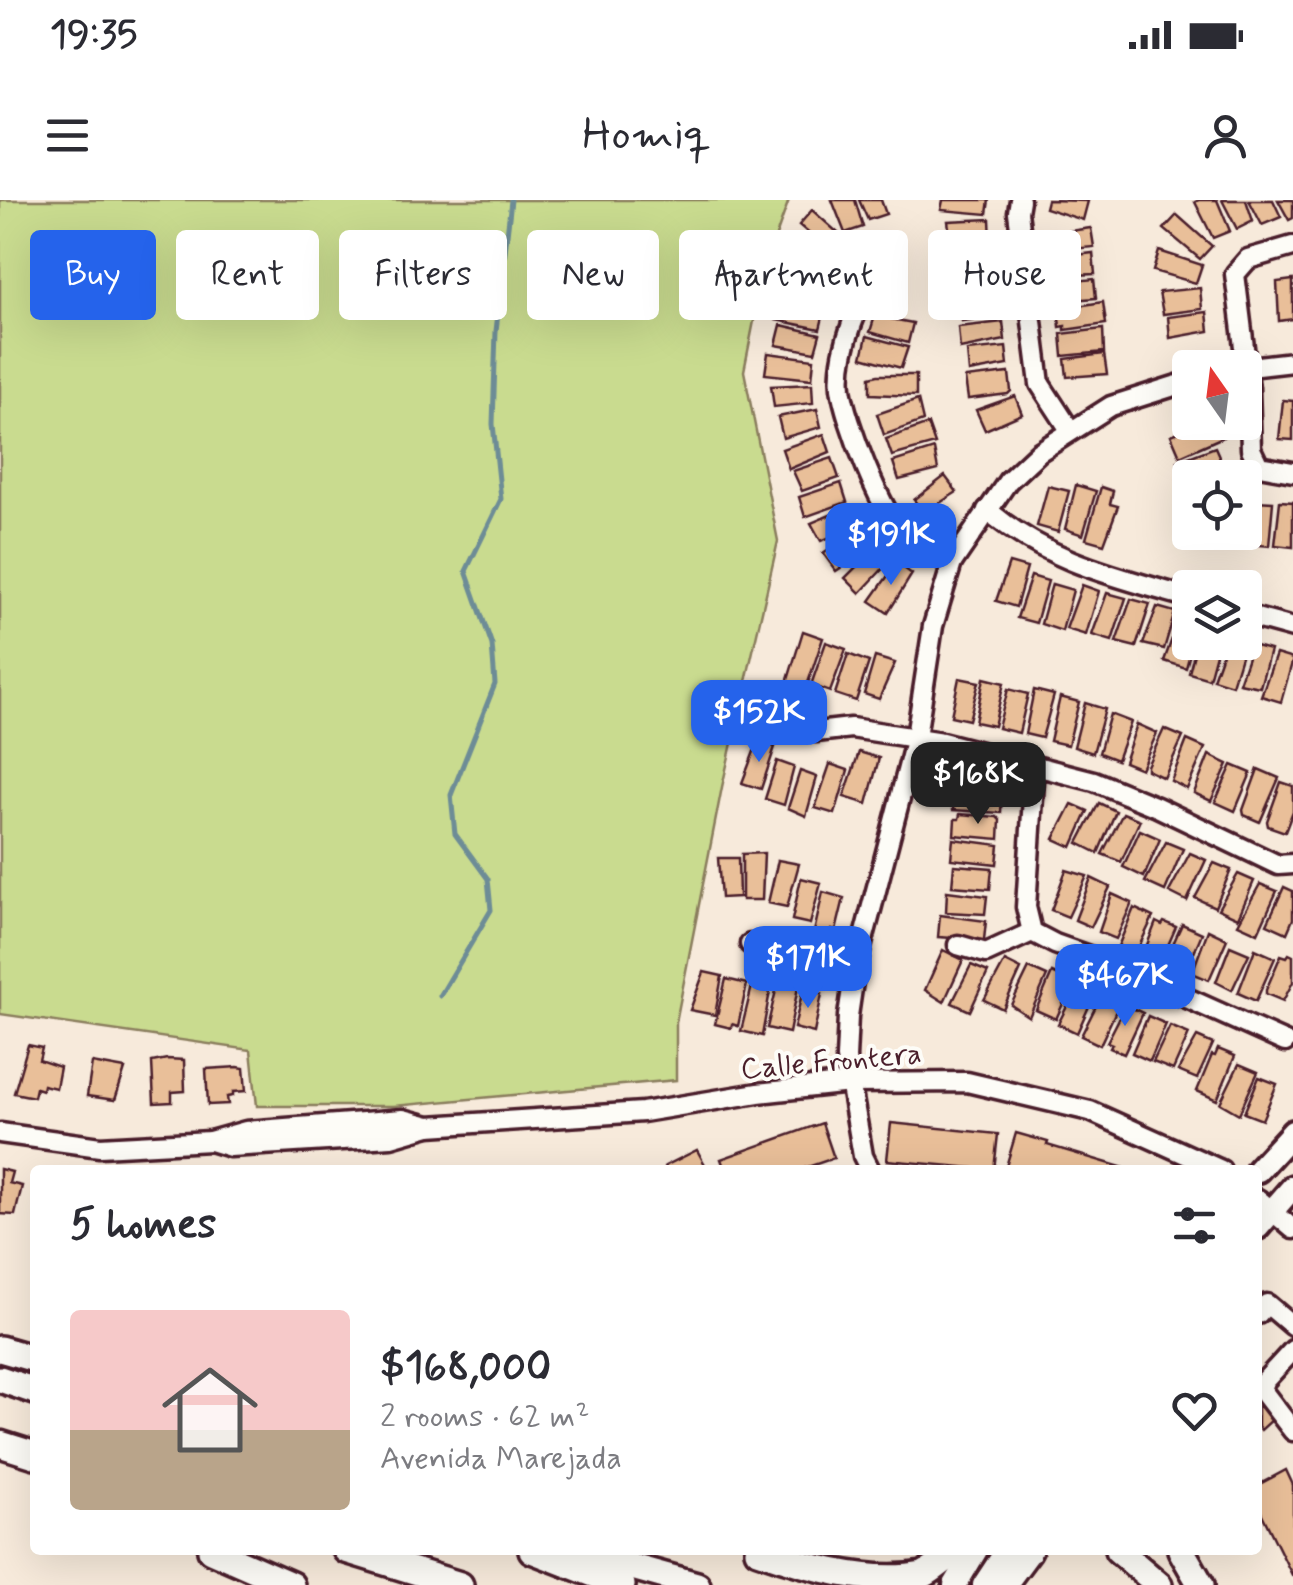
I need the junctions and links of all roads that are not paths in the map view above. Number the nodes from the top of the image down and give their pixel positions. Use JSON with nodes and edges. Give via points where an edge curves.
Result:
{"nodes":[{"id":1,"x":1020,"y":200,"type":"edge"},
{"id":2,"x":1293,"y":246,"type":"edge"},
{"id":3,"x":853,"y":320,"type":"edge"},
{"id":4,"x":1242,"y":350,"type":"edge"},
{"id":5,"x":1293,"y":362,"type":"edge"},
{"id":6,"x":1262,"y":365,"type":"edge"},
{"id":7,"x":1172,"y":387,"type":"edge"},
{"id":8,"x":1070,"y":430,"type":"junction"},
{"id":9,"x":1251,"y":440,"type":"edge"},
{"id":10,"x":1293,"y":472,"type":"edge"},
{"id":11,"x":987,"y":510,"type":"junction"},
{"id":12,"x":952,"y":564,"type":"junction"},
{"id":13,"x":1172,"y":593,"type":"edge"},
{"id":14,"x":1262,"y":620,"type":"edge"},
{"id":15,"x":1293,"y":628,"type":"edge"},
{"id":16,"x":816,"y":732,"type":"dead end"},
{"id":17,"x":916,"y":737,"type":"junction"},
{"id":18,"x":1035,"y":766,"type":"junction"},
{"id":19,"x":1293,"y":864,"type":"edge"},
{"id":20,"x":1032,"y":932,"type":"junction"},
{"id":21,"x":750,"y":944,"type":"dead end"},
{"id":22,"x":958,"y":945,"type":"dead end"},
{"id":23,"x":854,"y":975,"type":"junction"},
{"id":24,"x":1285,"y":1042,"type":"dead end"},
{"id":25,"x":850,"y":1083,"type":"junction"},
{"id":26,"x":1293,"y":1132,"type":"edge"},
{"id":27,"x":0,"y":1133,"type":"edge"},
{"id":28,"x":868,"y":1165,"type":"edge"},
{"id":29,"x":1210,"y":1165,"type":"edge"},
{"id":30,"x":1262,"y":1166,"type":"edge"},
{"id":31,"x":1293,"y":1188,"type":"edge"},
{"id":32,"x":1262,"y":1213,"type":"edge"},
{"id":33,"x":1293,"y":1229,"type":"edge"},
{"id":34,"x":1262,"y":1310,"type":"edge"},
{"id":35,"x":1293,"y":1326,"type":"edge"},
{"id":36,"x":0,"y":1348,"type":"edge"},
{"id":37,"x":1293,"y":1350,"type":"edge"},
{"id":38,"x":30,"y":1357,"type":"edge"},
{"id":39,"x":0,"y":1379,"type":"edge"},
{"id":40,"x":1262,"y":1382,"type":"edge"},
{"id":41,"x":30,"y":1389,"type":"edge"},
{"id":42,"x":1262,"y":1391,"type":"edge"},
{"id":43,"x":1293,"y":1431,"type":"edge"},
{"id":44,"x":222,"y":1555,"type":"edge"},
{"id":45,"x":362,"y":1555,"type":"edge"},
{"id":46,"x":545,"y":1555,"type":"edge"},
{"id":47,"x":589,"y":1555,"type":"edge"},
{"id":48,"x":773,"y":1555,"type":"edge"},
{"id":49,"x":954,"y":1555,"type":"edge"},
{"id":50,"x":973,"y":1555,"type":"edge"},
{"id":51,"x":1004,"y":1555,"type":"edge"},
{"id":52,"x":1024,"y":1555,"type":"edge"},
{"id":53,"x":1124,"y":1555,"type":"edge"},
{"id":54,"x":1184,"y":1555,"type":"edge"},
{"id":55,"x":291,"y":1585,"type":"edge"},
{"id":56,"x":460,"y":1585,"type":"edge"},
{"id":57,"x":622,"y":1585,"type":"edge"},
{"id":58,"x":698,"y":1585,"type":"edge"},
{"id":59,"x":955,"y":1585,"type":"edge"},
{"id":60,"x":984,"y":1585,"type":"edge"},
{"id":61,"x":1003,"y":1585,"type":"edge"},
{"id":62,"x":1159,"y":1585,"type":"edge"},
{"id":63,"x":1201,"y":1585,"type":"edge"}],
"edges":[{"from":1,"to":8,"type":"street","via":[[1040,384]]},
{"from":2,"to":4,"type":"street","via":[[1248,259],[1235,274]]},
{"from":3,"to":12,"type":"street","via":[[841,387],[870,478],[903,535]]},
{"from":5,"to":6,"type":"street"},
{"from":7,"to":8,"type":"street","via":[[1111,406]]},
{"from":8,"to":11,"type":"street","via":[[1039,452]]},
{"from":9,"to":10,"type":"street","via":[[1259,466]]},
{"from":11,"to":12,"type":"street"},
{"from":11,"to":13,"type":"street","via":[[1041,549]]},
{"from":12,"to":17,"type":"street"},
{"from":14,"to":15,"type":"street"},
{"from":16,"to":17,"type":"street","via":[[851,728]]},
{"from":17,"to":18,"type":"street"},
{"from":17,"to":23,"type":"street"},
{"from":18,"to":19,"type":"street","via":[[1158,807],[1278,865]]},
{"from":18,"to":20,"type":"street","via":[[1026,906]]},
{"from":20,"to":22,"type":"street","via":[[986,953]]},
{"from":20,"to":24,"type":"street"},
{"from":21,"to":23,"type":"street"},
{"from":23,"to":25,"type":"street"},
{"from":25,"to":27,"type":"street","name":"Calle Frontera","via":[[643,1112],[230,1148],[210,1141],[100,1147]]},
{"from":25,"to":28,"type":"street"},
{"from":25,"to":29,"type":"street","name":"Calle Frontera","via":[[967,1082],[1031,1094],[1090,1111]]},
{"from":26,"to":30,"type":"main road"},
{"from":31,"to":32,"type":"main road"},
{"from":32,"to":33,"type":"street"},
{"from":34,"to":35,"type":"street","via":[[1267,1304]]},
{"from":36,"to":38,"type":"highway"},
{"from":37,"to":40,"type":"street"},
{"from":39,"to":41,"type":"highway"},
{"from":42,"to":43,"type":"street"},
{"from":44,"to":55,"type":"highway"},
{"from":45,"to":56,"type":"highway"},
{"from":46,"to":57,"type":"highway"},
{"from":47,"to":58,"type":"highway"},
{"from":48,"to":49,"type":"highway","via":[[853,1582],[902,1582]]},
{"from":50,"to":59,"type":"main road"},
{"from":51,"to":60,"type":"main road"},
{"from":52,"to":61,"type":"highway"},
{"from":53,"to":62,"type":"highway"},
{"from":54,"to":63,"type":"highway"}]}
